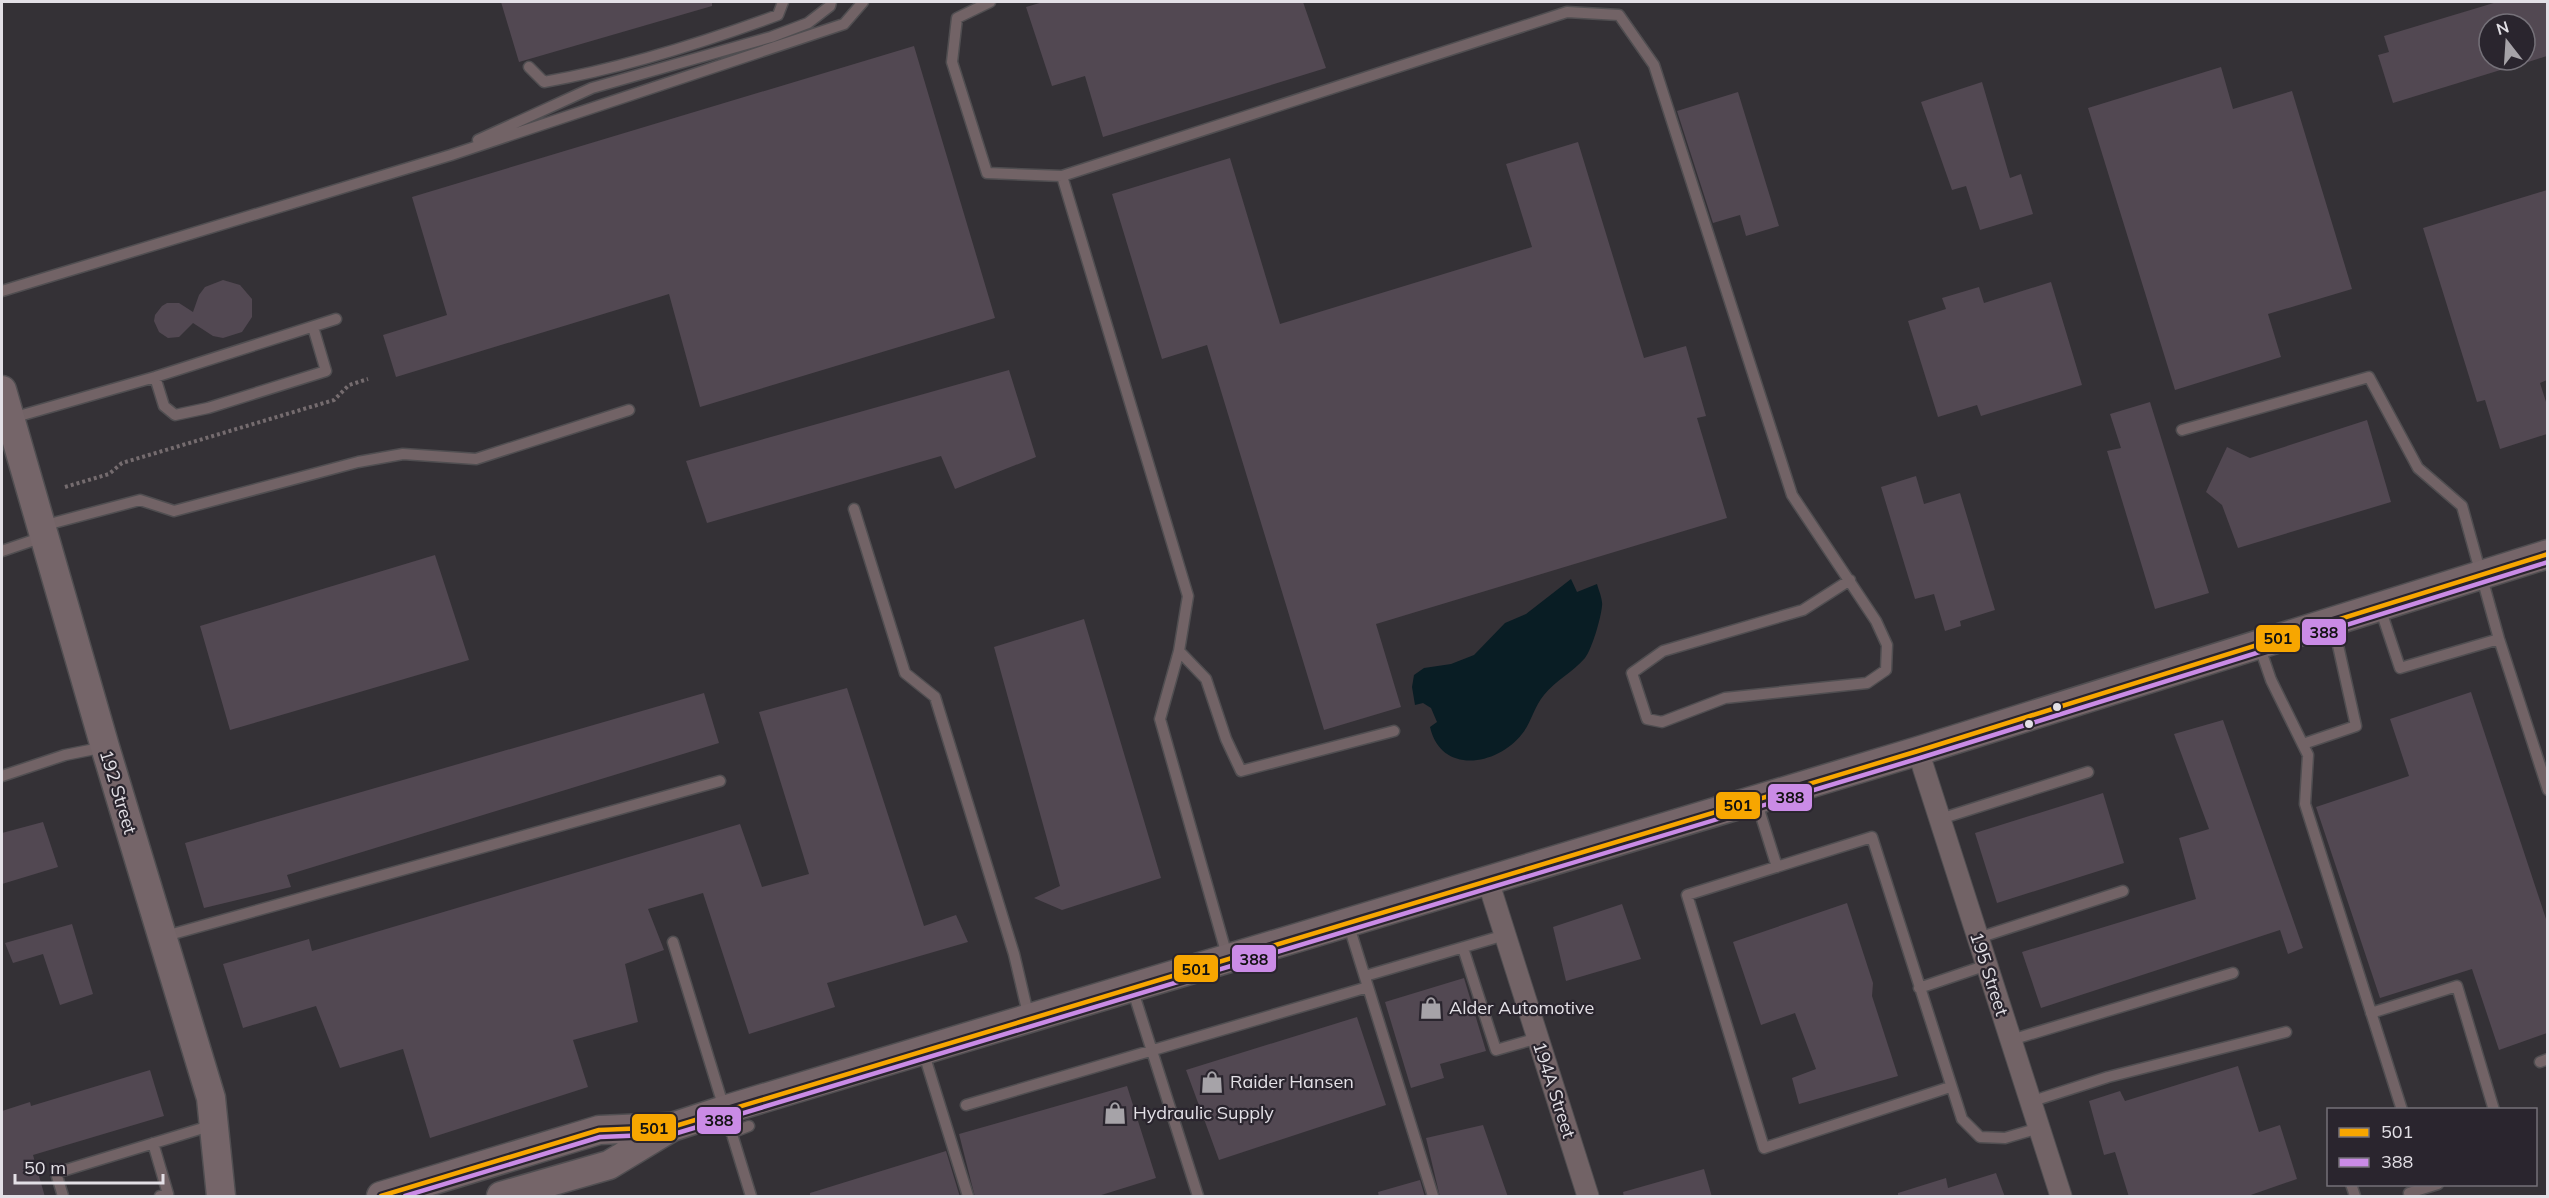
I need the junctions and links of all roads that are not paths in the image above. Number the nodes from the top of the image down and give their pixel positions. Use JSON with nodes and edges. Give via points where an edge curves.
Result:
{"nodes":[{"id":1,"x":783,"y":2,"type":"edge"},
{"id":2,"x":831,"y":2,"type":"edge"},
{"id":3,"x":863,"y":2,"type":"edge"},
{"id":4,"x":990,"y":2,"type":"edge"},
{"id":5,"x":529,"y":66,"type":"dead end"},
{"id":6,"x":451,"y":155,"type":"junction"},
{"id":7,"x":1062,"y":176,"type":"junction"},
{"id":8,"x":2,"y":291,"type":"edge"},
{"id":9,"x":336,"y":320,"type":"dead end"},
{"id":10,"x":313,"y":327,"type":"junction"},
{"id":11,"x":155,"y":377,"type":"junction"},
{"id":12,"x":2,"y":390,"type":"edge"},
{"id":13,"x":629,"y":410,"type":"dead end"},
{"id":14,"x":6,"y":420,"type":"edge"},
{"id":15,"x":2182,"y":430,"type":"dead end"},
{"id":16,"x":854,"y":509,"type":"dead end"},
{"id":17,"x":43,"y":532,"type":"junction"},
{"id":18,"x":2,"y":551,"type":"edge"},
{"id":19,"x":2547,"y":554,"type":"edge"},
{"id":20,"x":2481,"y":575,"type":"junction"},
{"id":21,"x":1850,"y":580,"type":"junction"},
{"id":22,"x":2380,"y":608,"type":"junction"},
{"id":23,"x":2333,"y":622,"type":"junction"},
{"id":24,"x":2499,"y":639,"type":"junction"},
{"id":25,"x":2259,"y":645,"type":"junction"},
{"id":26,"x":1179,"y":651,"type":"junction"},
{"id":27,"x":1394,"y":731,"type":"dead end"},
{"id":28,"x":2303,"y":744,"type":"junction"},
{"id":29,"x":105,"y":747,"type":"junction"},
{"id":30,"x":1918,"y":751,"type":"junction"},
{"id":31,"x":2088,"y":772,"type":"dead end"},
{"id":32,"x":2,"y":776,"type":"edge"},
{"id":33,"x":720,"y":781,"type":"dead end"},
{"id":34,"x":2547,"y":790,"type":"edge"},
{"id":35,"x":1756,"y":800,"type":"junction"},
{"id":36,"x":1940,"y":819,"type":"junction"},
{"id":37,"x":1777,"y":867,"type":"junction"},
{"id":38,"x":1488,"y":881,"type":"junction"},
{"id":39,"x":2123,"y":891,"type":"dead end"},
{"id":40,"x":1347,"y":923,"type":"junction"},
{"id":41,"x":1505,"y":935,"type":"junction"},
{"id":42,"x":162,"y":937,"type":"junction"},
{"id":43,"x":1978,"y":938,"type":"junction"},
{"id":44,"x":673,"y":942,"type":"dead end"},
{"id":45,"x":1463,"y":948,"type":"junction"},
{"id":46,"x":1228,"y":959,"type":"junction"},
{"id":47,"x":1987,"y":965,"type":"junction"},
{"id":48,"x":2233,"y":973,"type":"dead end"},
{"id":49,"x":1367,"y":982,"type":"junction"},
{"id":50,"x":1132,"y":988,"type":"junction"},
{"id":51,"x":1919,"y":988,"type":"junction"},
{"id":52,"x":2372,"y":1013,"type":"junction"},
{"id":53,"x":1029,"y":1018,"type":"junction"},
{"id":54,"x":2286,"y":1032,"type":"dead end"},
{"id":55,"x":1538,"y":1038,"type":"junction"},
{"id":56,"x":2011,"y":1040,"type":"junction"},
{"id":57,"x":922,"y":1050,"type":"junction"},
{"id":58,"x":1152,"y":1050,"type":"junction"},
{"id":59,"x":1950,"y":1087,"type":"junction"},
{"id":60,"x":2030,"y":1102,"type":"junction"},
{"id":61,"x":966,"y":1105,"type":"dead end"},
{"id":62,"x":2401,"y":1108,"type":"edge"},
{"id":63,"x":2493,"y":1108,"type":"edge"},
{"id":64,"x":728,"y":1121,"type":"junction"},
{"id":65,"x":214,"y":1125,"type":"junction"},
{"id":66,"x":749,"y":1126,"type":"dead end"},
{"id":67,"x":672,"y":1127,"type":"junction"},
{"id":68,"x":2039,"y":1128,"type":"junction"},
{"id":69,"x":153,"y":1143,"type":"junction"},
{"id":70,"x":2434,"y":1186,"type":"edge"},
{"id":71,"x":532,"y":1192,"type":"edge"},
{"id":72,"x":2409,"y":1193,"type":"dead end"},
{"id":73,"x":63,"y":1197,"type":"edge"},
{"id":74,"x":160,"y":1197,"type":"edge"},
{"id":75,"x":221,"y":1197,"type":"edge"},
{"id":76,"x":381,"y":1197,"type":"edge"},
{"id":77,"x":501,"y":1197,"type":"edge"},
{"id":78,"x":751,"y":1197,"type":"edge"},
{"id":79,"x":968,"y":1197,"type":"edge"},
{"id":80,"x":1198,"y":1197,"type":"edge"},
{"id":81,"x":1432,"y":1197,"type":"edge"},
{"id":82,"x":1588,"y":1197,"type":"edge"},
{"id":83,"x":2061,"y":1197,"type":"edge"}],
"edges":[{"from":1,"to":5,"type":"lane","via":[[778,15],[749,26],[583,75],[544,82]]},
{"from":2,"to":6,"type":"lane","via":[[808,23],[736,48],[592,88]]},
{"from":3,"to":6,"type":"lane","via":[[844,24]]},
{"from":4,"to":7,"type":"lane","via":[[957,18],[952,62],[987,172]]},
{"from":6,"to":8,"type":"lane"},
{"from":7,"to":21,"type":"lane","via":[[1567,12],[1619,15],[1654,65],[1792,495]]},
{"from":7,"to":26,"type":"lane","via":[[1188,596]]},
{"from":9,"to":10,"type":"lane"},
{"from":10,"to":11,"type":"lane"},
{"from":10,"to":11,"type":"lane","via":[[326,371],[175,415],[164,406]]},
{"from":11,"to":14,"type":"lane"},
{"from":12,"to":14,"type":"main road","name":"192 Street"},
{"from":13,"to":17,"type":"lane","via":[[477,459],[403,454],[358,462],[174,511],[140,500]]},
{"from":14,"to":17,"type":"main road","name":"192 Street"},
{"from":15,"to":20,"type":"lane","via":[[2368,377],[2418,468],[2462,506]]},
{"from":16,"to":53,"type":"lane","via":[[905,673],[934,697],[1014,954]]},
{"from":17,"to":18,"type":"lane"},
{"from":17,"to":29,"type":"main road","name":"192 Street"},
{"from":19,"to":20,"type":"main road"},
{"from":20,"to":22,"type":"main road"},
{"from":20,"to":24,"type":"lane"},
{"from":21,"to":21,"type":"lane","via":[[1887,645],[1886,670],[1867,683],[1725,698],[1662,722],[1647,719],[1632,673],[1662,651],[1803,610]]},
{"from":22,"to":23,"type":"main road"},
{"from":22,"to":24,"type":"lane","via":[[2400,668]]},
{"from":23,"to":25,"type":"main road"},
{"from":23,"to":28,"type":"lane","via":[[2356,726]]},
{"from":24,"to":34,"type":"lane"},
{"from":25,"to":28,"type":"lane","via":[[2271,680]]},
{"from":25,"to":30,"type":"main road"},
{"from":26,"to":27,"type":"lane","via":[[1206,679],[1240,771]]},
{"from":26,"to":46,"type":"lane","via":[[1160,719]]},
{"from":28,"to":52,"type":"lane","via":[[2308,755],[2305,804]]},
{"from":29,"to":32,"type":"lane"},
{"from":29,"to":42,"type":"main road","name":"192 Street"},
{"from":30,"to":35,"type":"main road"},
{"from":30,"to":36,"type":"street","name":"195 Street"},
{"from":31,"to":36,"type":"lane"},
{"from":33,"to":42,"type":"lane"},
{"from":35,"to":37,"type":"lane"},
{"from":35,"to":38,"type":"main road"},
{"from":36,"to":43,"type":"street","name":"195 Street"},
{"from":37,"to":51,"type":"lane","via":[[1872,837]]},
{"from":37,"to":59,"type":"lane","via":[[1687,896],[1764,1148]]},
{"from":38,"to":40,"type":"main road"},
{"from":38,"to":41,"type":"street","name":"194A Street"},
{"from":39,"to":43,"type":"lane"},
{"from":40,"to":46,"type":"main road"},
{"from":40,"to":49,"type":"lane"},
{"from":41,"to":45,"type":"lane"},
{"from":41,"to":55,"type":"street","name":"194A Street"},
{"from":42,"to":65,"type":"main road","name":"192 Street","via":[[211,1098]]},
{"from":43,"to":47,"type":"street","name":"195 Street"},
{"from":44,"to":64,"type":"lane"},
{"from":45,"to":49,"type":"lane"},
{"from":45,"to":55,"type":"lane","via":[[1496,1050]]},
{"from":46,"to":50,"type":"main road"},
{"from":47,"to":51,"type":"lane"},
{"from":47,"to":56,"type":"street","name":"195 Street"},
{"from":48,"to":56,"type":"lane"},
{"from":49,"to":58,"type":"lane"},
{"from":49,"to":81,"type":"lane"},
{"from":50,"to":53,"type":"main road"},
{"from":50,"to":58,"type":"lane"},
{"from":51,"to":59,"type":"lane"},
{"from":52,"to":62,"type":"lane"},
{"from":52,"to":63,"type":"lane","via":[[2457,986]]},
{"from":53,"to":57,"type":"main road"},
{"from":54,"to":60,"type":"lane","via":[[2108,1077]]},
{"from":55,"to":82,"type":"street","name":"194A Street"},
{"from":56,"to":60,"type":"street","name":"195 Street"},
{"from":57,"to":64,"type":"main road"},
{"from":57,"to":79,"type":"lane"},
{"from":58,"to":61,"type":"lane"},
{"from":58,"to":80,"type":"lane"},
{"from":59,"to":68,"type":"lane","via":[[1962,1119],[1980,1137],[2005,1138]]},
{"from":60,"to":68,"type":"street","name":"195 Street"},
{"from":64,"to":66,"type":"lane"},
{"from":64,"to":67,"type":"main road"},
{"from":64,"to":78,"type":"lane"},
{"from":65,"to":69,"type":"lane"},
{"from":65,"to":75,"type":"main road","name":"192 Street"},
{"from":67,"to":71,"type":"main road","via":[[609,1165]]},
{"from":67,"to":76,"type":"main road","via":[[599,1130]]},
{"from":68,"to":83,"type":"street","name":"195 Street"},
{"from":69,"to":73,"type":"lane","via":[[56,1173]]},
{"from":69,"to":74,"type":"lane","via":[[168,1194]]},
{"from":70,"to":72,"type":"lane"},
{"from":71,"to":77,"type":"main road"}]}
